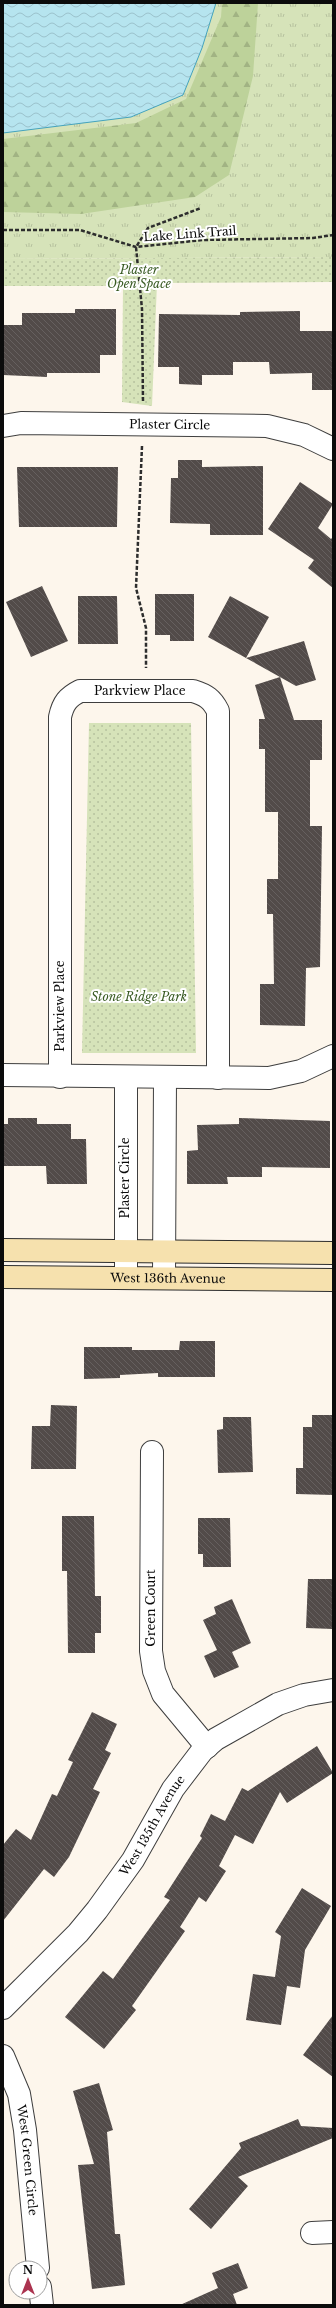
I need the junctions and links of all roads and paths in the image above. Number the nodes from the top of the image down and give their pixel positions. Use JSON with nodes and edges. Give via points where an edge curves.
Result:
{"nodes":[{"id":1,"x":3,"y":230,"type":"edge"},
{"id":2,"x":333,"y":235,"type":"edge"},
{"id":3,"x":3,"y":426,"type":"edge"},
{"id":4,"x":333,"y":449,"type":"edge"},
{"id":5,"x":333,"y":1056,"type":"edge"},
{"id":6,"x":3,"y":1075,"type":"edge"},
{"id":7,"x":60,"y":1077,"type":"junction"},
{"id":8,"x":126,"y":1078,"type":"junction"},
{"id":9,"x":165,"y":1078,"type":"junction"},
{"id":10,"x":218,"y":1078,"type":"junction"},
{"id":11,"x":3,"y":1250,"type":"edge"},
{"id":12,"x":125,"y":1251,"type":"junction"},
{"id":13,"x":164,"y":1251,"type":"junction"},
{"id":14,"x":333,"y":1253,"type":"edge"},
{"id":15,"x":3,"y":1277,"type":"edge"},
{"id":16,"x":126,"y":1278,"type":"junction"},
{"id":17,"x":164,"y":1278,"type":"junction"},
{"id":18,"x":333,"y":1280,"type":"edge"},
{"id":19,"x":152,"y":1452,"type":"dead end"},
{"id":20,"x":333,"y":1690,"type":"edge"},
{"id":21,"x":207,"y":1747,"type":"junction"},
{"id":22,"x":3,"y":2008,"type":"edge"},
{"id":23,"x":3,"y":2056,"type":"edge"},
{"id":24,"x":37,"y":2260,"type":"edge"}],
"edges":[{"from":1,"to":2,"type":"path","name":"Lake Link Trail","via":[[80,230],[136,247],[203,240],[313,238]]},
{"from":3,"to":4,"type":"street","name":"Plaster Circle","via":[[21,423],[267,426],[304,435]]},
{"from":5,"to":10,"type":"street","via":[[301,1071],[269,1078]]},
{"from":6,"to":7,"type":"street"},
{"from":7,"to":8,"type":"street"},
{"from":7,"to":10,"type":"street","name":"Parkview Place","via":[[62,706],[69,697],[80,691],[193,691],[204,694],[213,701],[218,712]]},
{"from":8,"to":9,"type":"street"},
{"from":8,"to":12,"type":"street","name":"Plaster Circle"},
{"from":9,"to":10,"type":"street"},
{"from":9,"to":13,"type":"street"},
{"from":11,"to":12,"type":"main road"},
{"from":12,"to":13,"type":"main road"},
{"from":12,"to":16,"type":"street","name":"Plaster Circle"},
{"from":13,"to":14,"type":"main road"},
{"from":13,"to":17,"type":"street"},
{"from":15,"to":16,"type":"main road","name":"West 136th Avenue"},
{"from":16,"to":17,"type":"main road","name":"West 136th Avenue"},
{"from":17,"to":18,"type":"main road","name":"West 136th Avenue"},
{"from":19,"to":21,"type":"street","name":"Green Court","via":[[151,1651],[154,1671],[163,1694]]},
{"from":20,"to":21,"type":"street","name":"West 135th Avenue","via":[[304,1695],[278,1704],[216,1739]]},
{"from":21,"to":22,"type":"street","name":"West 135th Avenue","via":[[173,1789],[133,1860],[97,1910],[78,1933]]},
{"from":23,"to":24,"type":"street","name":"West Green Circle","via":[[13,2076],[22,2108]]}]}
